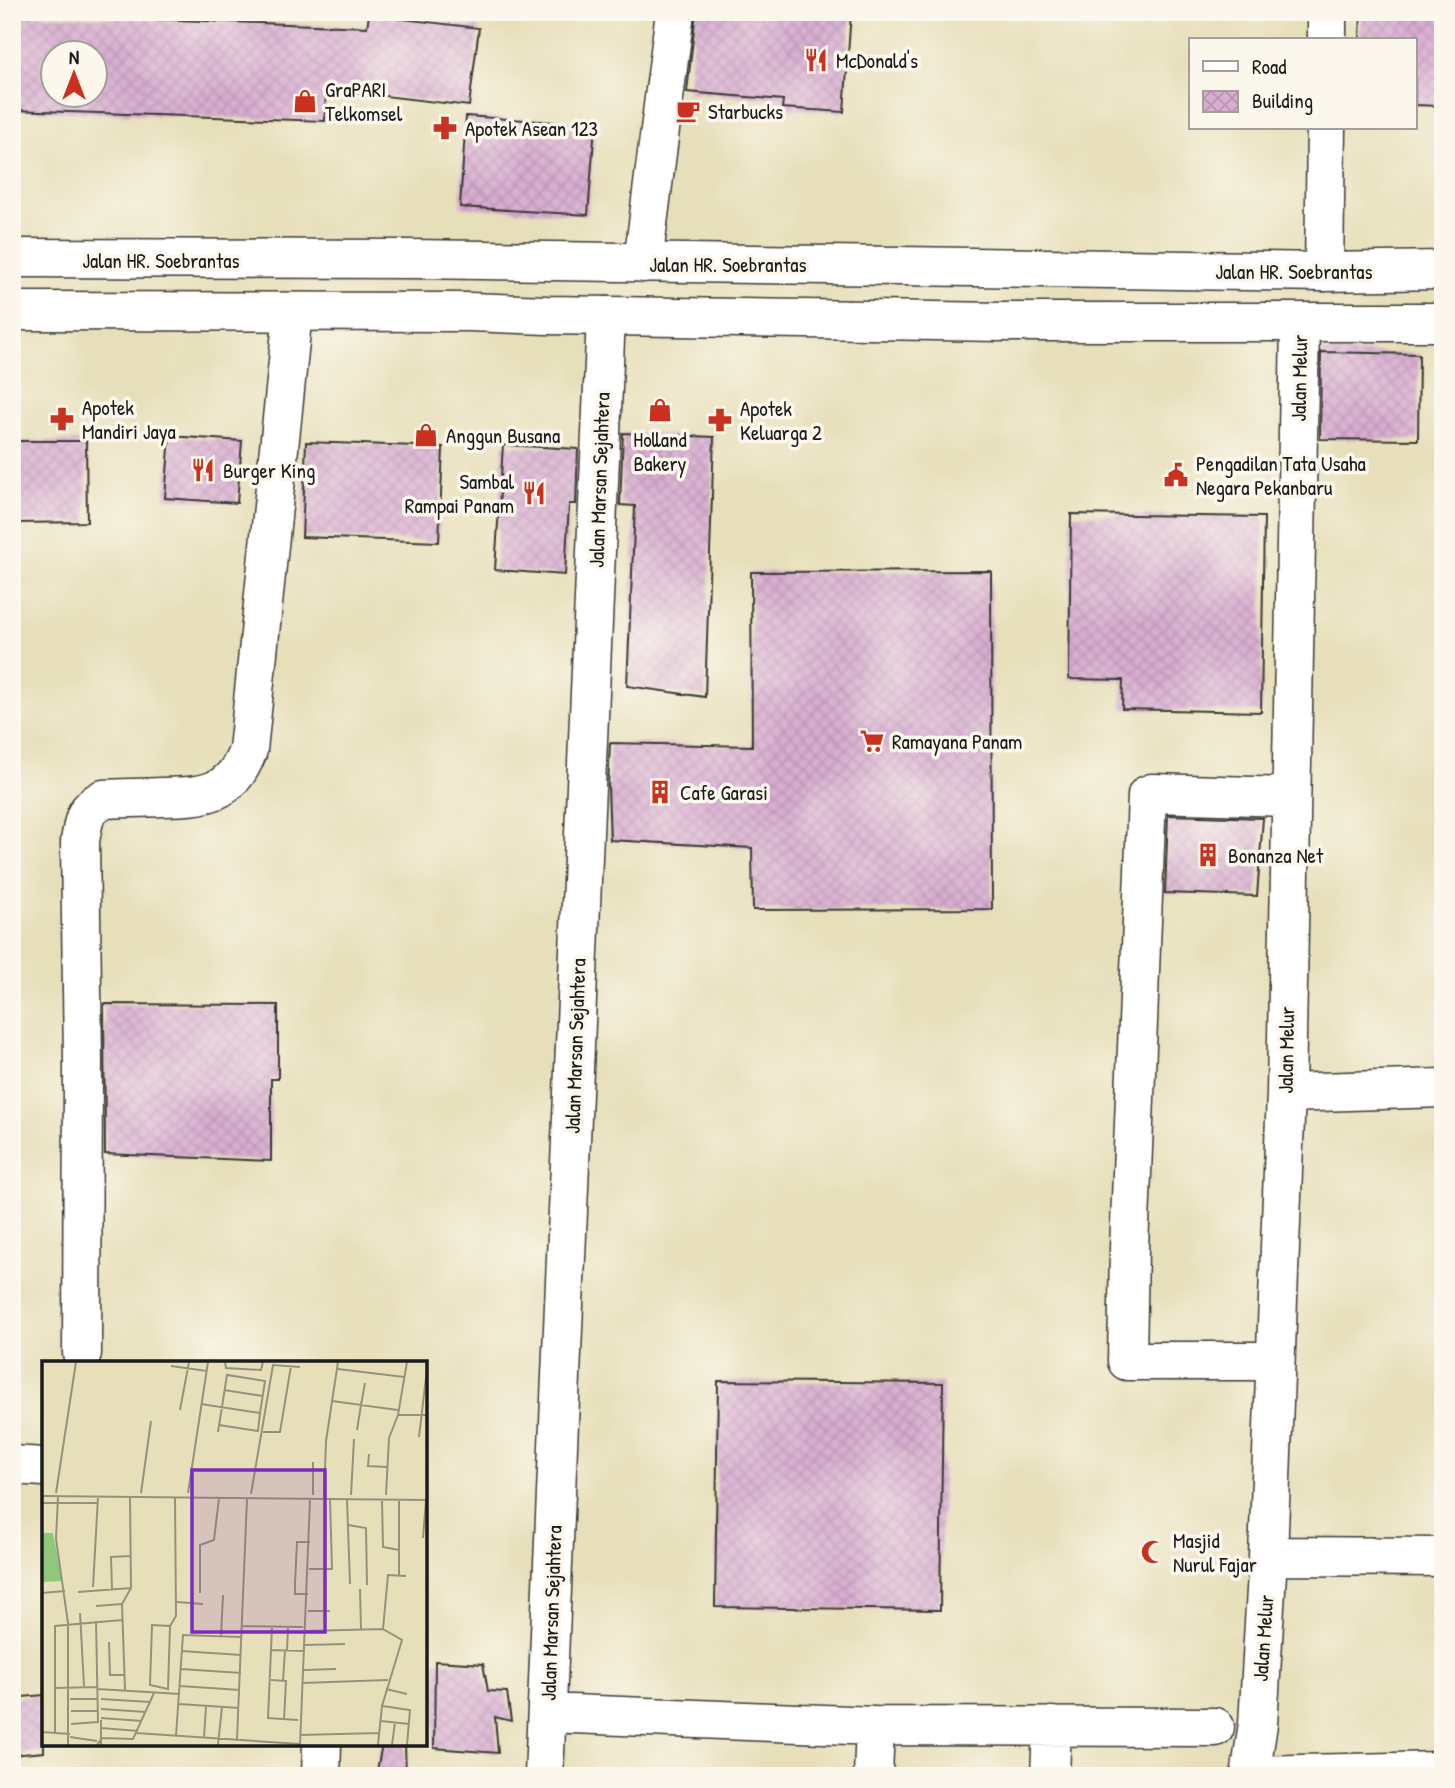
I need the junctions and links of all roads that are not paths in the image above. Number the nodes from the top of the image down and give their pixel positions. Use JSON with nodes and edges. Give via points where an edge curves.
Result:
{"nodes":[{"id":1,"x":675,"y":12,"type":"edge"},
{"id":2,"x":1327,"y":12,"type":"edge"},
{"id":3,"x":1327,"y":38,"type":"edge"},
{"id":4,"x":1326,"y":130,"type":"edge"},
{"id":5,"x":12,"y":258,"type":"edge"},
{"id":6,"x":83,"y":260,"type":"junction"},
{"id":7,"x":643,"y":263,"type":"junction"},
{"id":8,"x":1443,"y":270,"type":"edge"},
{"id":9,"x":1324,"y":272,"type":"junction"},
{"id":10,"x":12,"y":311,"type":"edge"},
{"id":11,"x":82,"y":312,"type":"junction"},
{"id":12,"x":293,"y":312,"type":"junction"},
{"id":13,"x":606,"y":316,"type":"junction"},
{"id":14,"x":1443,"y":323,"type":"edge"},
{"id":15,"x":1300,"y":324,"type":"junction"},
{"id":16,"x":1290,"y":797,"type":"junction"},
{"id":17,"x":1443,"y":1088,"type":"edge"},
{"id":18,"x":1286,"y":1093,"type":"junction"},
{"id":19,"x":82,"y":1353,"type":"dead end"},
{"id":20,"x":1275,"y":1361,"type":"junction"},
{"id":21,"x":12,"y":1465,"type":"edge"},
{"id":22,"x":42,"y":1467,"type":"edge"},
{"id":23,"x":1268,"y":1556,"type":"junction"},
{"id":24,"x":1443,"y":1557,"type":"edge"},
{"id":25,"x":547,"y":1713,"type":"junction"},
{"id":26,"x":874,"y":1726,"type":"junction"},
{"id":27,"x":1052,"y":1726,"type":"junction"},
{"id":28,"x":1215,"y":1727,"type":"dead end"},
{"id":29,"x":322,"y":1746,"type":"edge"},
{"id":30,"x":1443,"y":1770,"type":"edge"},
{"id":31,"x":1250,"y":1775,"type":"edge"},
{"id":32,"x":321,"y":1776,"type":"edge"},
{"id":33,"x":544,"y":1776,"type":"edge"},
{"id":34,"x":873,"y":1776,"type":"edge"},
{"id":35,"x":1050,"y":1776,"type":"edge"}],
"edges":[{"from":1,"to":7,"type":"street"},
{"from":2,"to":3,"type":"street"},
{"from":4,"to":9,"type":"street"},
{"from":5,"to":6,"type":"street","name":"Jalan HR. Soebrantas"},
{"from":6,"to":7,"type":"street","name":"Jalan HR. Soebrantas"},
{"from":6,"to":11,"type":"street"},
{"from":7,"to":9,"type":"street","name":"Jalan HR. Soebrantas"},
{"from":8,"to":9,"type":"street","name":"Jalan HR. Soebrantas"},
{"from":10,"to":11,"type":"street"},
{"from":11,"to":12,"type":"street"},
{"from":12,"to":13,"type":"street"},
{"from":12,"to":19,"type":"street","via":[[248,750],[241,769],[223,788],[203,796],[103,799],[89,807],[83,820]]},
{"from":13,"to":15,"type":"street"},
{"from":13,"to":25,"type":"street","name":"Jalan Marsan Sejahtera"},
{"from":14,"to":15,"type":"street"},
{"from":15,"to":16,"type":"street","name":"Jalan Melur"},
{"from":16,"to":18,"type":"street","name":"Jalan Melur"},
{"from":16,"to":20,"type":"street","via":[[1147,795],[1129,1249],[1127,1362]]},
{"from":17,"to":18,"type":"street"},
{"from":18,"to":20,"type":"street","name":"Jalan Melur"},
{"from":20,"to":23,"type":"street","name":"Jalan Melur"},
{"from":21,"to":22,"type":"street"},
{"from":23,"to":24,"type":"street"},
{"from":23,"to":31,"type":"street","name":"Jalan Melur","via":[[1258,1724]]},
{"from":25,"to":26,"type":"street"},
{"from":25,"to":33,"type":"street","name":"Jalan Marsan Sejahtera"},
{"from":26,"to":27,"type":"street"},
{"from":26,"to":34,"type":"street"},
{"from":27,"to":28,"type":"street"},
{"from":27,"to":35,"type":"street"},
{"from":29,"to":32,"type":"street"},
{"from":30,"to":31,"type":"street"}]}
